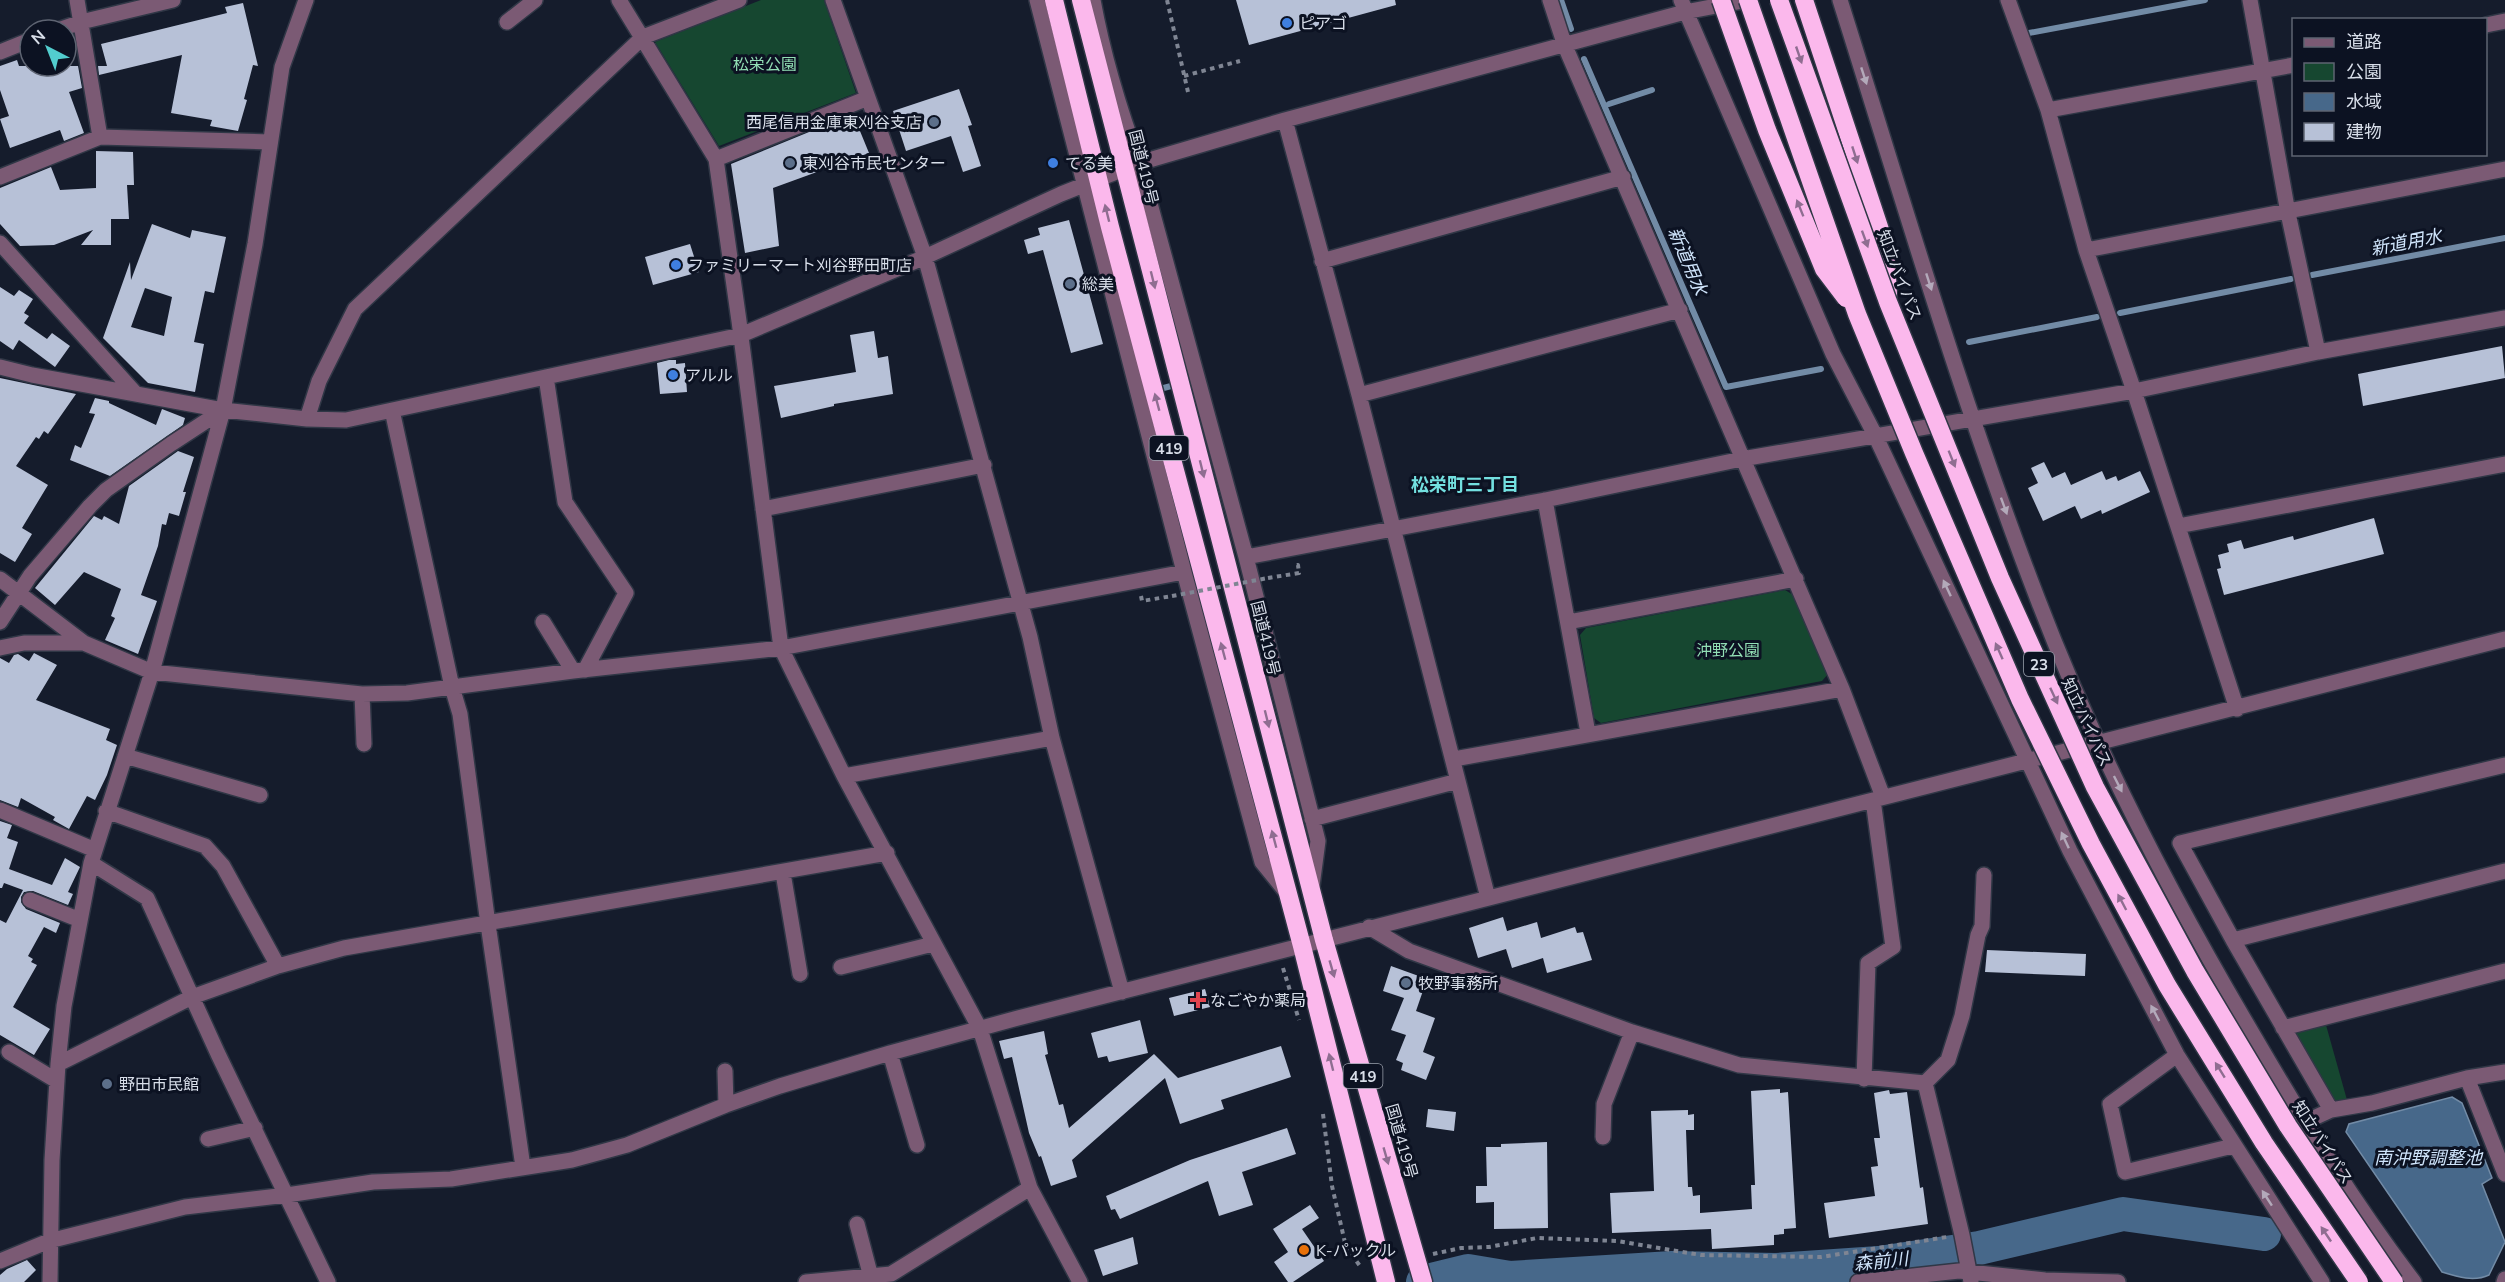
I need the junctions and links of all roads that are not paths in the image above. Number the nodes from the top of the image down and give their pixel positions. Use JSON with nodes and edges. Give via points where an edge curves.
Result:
{"nodes":[{"id":1,"x":76,"y":0,"type":"edge"},
{"id":2,"x":173,"y":0,"type":"edge"},
{"id":3,"x":306,"y":0,"type":"edge"},
{"id":4,"x":535,"y":0,"type":"edge"},
{"id":5,"x":619,"y":0,"type":"edge"},
{"id":6,"x":739,"y":0,"type":"edge"},
{"id":7,"x":833,"y":0,"type":"edge"},
{"id":8,"x":1037,"y":0,"type":"edge"},
{"id":9,"x":1054,"y":0,"type":"edge"},
{"id":10,"x":1081,"y":0,"type":"edge"},
{"id":11,"x":1093,"y":0,"type":"edge"},
{"id":12,"x":1550,"y":0,"type":"edge"},
{"id":13,"x":1720,"y":0,"type":"edge"},
{"id":14,"x":1748,"y":0,"type":"edge"},
{"id":15,"x":1779,"y":0,"type":"edge"},
{"id":16,"x":1804,"y":0,"type":"edge"},
{"id":17,"x":1840,"y":0,"type":"edge"},
{"id":18,"x":2008,"y":0,"type":"edge"},
{"id":19,"x":2250,"y":0,"type":"edge"},
{"id":20,"x":1683,"y":6,"type":"edge"},
{"id":21,"x":2505,"y":21,"type":"edge"},
{"id":22,"x":81,"y":22,"type":"junction"},
{"id":23,"x":507,"y":22,"type":"dead end"},
{"id":24,"x":78,"y":23,"type":"edge"},
{"id":25,"x":2487,"y":25,"type":"edge"},
{"id":26,"x":643,"y":37,"type":"junction"},
{"id":27,"x":18,"y":45,"type":"edge"},
{"id":28,"x":1565,"y":46,"type":"junction"},
{"id":29,"x":0,"y":52,"type":"edge"},
{"id":30,"x":2292,"y":65,"type":"edge"},
{"id":31,"x":2265,"y":72,"type":"junction"},
{"id":32,"x":868,"y":98,"type":"junction"},
{"id":33,"x":2048,"y":110,"type":"junction"},
{"id":34,"x":1285,"y":120,"type":"junction"},
{"id":35,"x":100,"y":137,"type":"junction"},
{"id":36,"x":270,"y":142,"type":"junction"},
{"id":37,"x":716,"y":159,"type":"junction"},
{"id":38,"x":1132,"y":166,"type":"junction"},
{"id":39,"x":2505,"y":169,"type":"edge"},
{"id":40,"x":0,"y":177,"type":"edge"},
{"id":41,"x":1623,"y":177,"type":"junction"},
{"id":42,"x":1092,"y":182,"type":"junction"},
{"id":43,"x":2288,"y":213,"type":"junction"},
{"id":44,"x":0,"y":243,"type":"edge"},
{"id":45,"x":2086,"y":250,"type":"junction"},
{"id":46,"x":925,"y":257,"type":"junction"},
{"id":47,"x":1322,"y":261,"type":"junction"},
{"id":48,"x":1888,"y":302,"type":"junction"},
{"id":49,"x":1680,"y":310,"type":"junction"},
{"id":50,"x":1857,"y":314,"type":"junction"},
{"id":51,"x":2505,"y":318,"type":"edge"},
{"id":52,"x":741,"y":335,"type":"junction"},
{"id":53,"x":2318,"y":352,"type":"junction"},
{"id":54,"x":0,"y":367,"type":"edge"},
{"id":55,"x":546,"y":377,"type":"junction"},
{"id":56,"x":2134,"y":391,"type":"junction"},
{"id":57,"x":136,"y":394,"type":"junction"},
{"id":58,"x":1359,"y":395,"type":"junction"},
{"id":59,"x":223,"y":410,"type":"junction"},
{"id":60,"x":392,"y":410,"type":"junction"},
{"id":61,"x":307,"y":419,"type":"junction"},
{"id":62,"x":1973,"y":419,"type":"junction"},
{"id":63,"x":1875,"y":435,"type":"junction"},
{"id":64,"x":1742,"y":459,"type":"junction"},
{"id":65,"x":2505,"y":464,"type":"edge"},
{"id":66,"x":984,"y":465,"type":"junction"},
{"id":67,"x":1545,"y":500,"type":"junction"},
{"id":68,"x":763,"y":509,"type":"junction"},
{"id":69,"x":2178,"y":526,"type":"junction"},
{"id":70,"x":1392,"y":528,"type":"junction"},
{"id":71,"x":1246,"y":557,"type":"junction"},
{"id":72,"x":1184,"y":572,"type":"junction"},
{"id":73,"x":0,"y":579,"type":"edge"},
{"id":74,"x":1796,"y":579,"type":"junction"},
{"id":75,"x":20,"y":593,"type":"junction"},
{"id":76,"x":1020,"y":603,"type":"junction"},
{"id":77,"x":0,"y":622,"type":"edge"},
{"id":78,"x":543,"y":622,"type":"dead end"},
{"id":79,"x":1568,"y":622,"type":"junction"},
{"id":80,"x":2505,"y":639,"type":"edge"},
{"id":81,"x":84,"y":643,"type":"junction"},
{"id":82,"x":0,"y":648,"type":"edge"},
{"id":83,"x":781,"y":648,"type":"junction"},
{"id":84,"x":579,"y":670,"type":"junction"},
{"id":85,"x":152,"y":672,"type":"junction"},
{"id":86,"x":452,"y":687,"type":"junction"},
{"id":87,"x":1842,"y":688,"type":"junction"},
{"id":88,"x":362,"y":694,"type":"junction"},
{"id":89,"x":2237,"y":708,"type":"junction"},
{"id":90,"x":1588,"y":733,"type":"junction"},
{"id":91,"x":1052,"y":738,"type":"junction"},
{"id":92,"x":2098,"y":743,"type":"junction"},
{"id":93,"x":364,"y":744,"type":"dead end"},
{"id":94,"x":125,"y":756,"type":"junction"},
{"id":95,"x":1454,"y":759,"type":"junction"},
{"id":96,"x":2028,"y":761,"type":"junction"},
{"id":97,"x":2505,"y":765,"type":"edge"},
{"id":98,"x":844,"y":776,"type":"junction"},
{"id":99,"x":1458,"y":781,"type":"junction"},
{"id":100,"x":260,"y":795,"type":"dead end"},
{"id":101,"x":1878,"y":798,"type":"junction"},
{"id":102,"x":0,"y":810,"type":"edge"},
{"id":103,"x":106,"y":811,"type":"junction"},
{"id":104,"x":1312,"y":819,"type":"junction"},
{"id":105,"x":887,"y":853,"type":"junction"},
{"id":106,"x":93,"y":856,"type":"junction"},
{"id":107,"x":2505,"y":871,"type":"edge"},
{"id":108,"x":783,"y":873,"type":"junction"},
{"id":109,"x":1984,"y":875,"type":"dead end"},
{"id":110,"x":1311,"y":892,"type":"junction"},
{"id":111,"x":1289,"y":896,"type":"junction"},
{"id":112,"x":1488,"y":898,"type":"junction"},
{"id":113,"x":30,"y":900,"type":"dead end"},
{"id":114,"x":80,"y":920,"type":"junction"},
{"id":115,"x":488,"y":924,"type":"junction"},
{"id":116,"x":1369,"y":927,"type":"junction"},
{"id":117,"x":1324,"y":940,"type":"junction"},
{"id":118,"x":2233,"y":940,"type":"junction"},
{"id":119,"x":933,"y":944,"type":"junction"},
{"id":120,"x":1302,"y":946,"type":"junction"},
{"id":121,"x":278,"y":966,"type":"junction"},
{"id":122,"x":841,"y":967,"type":"dead end"},
{"id":123,"x":2505,"y":971,"type":"edge"},
{"id":124,"x":800,"y":974,"type":"dead end"},
{"id":125,"x":1122,"y":992,"type":"junction"},
{"id":126,"x":192,"y":997,"type":"junction"},
{"id":127,"x":2283,"y":1028,"type":"junction"},
{"id":128,"x":980,"y":1029,"type":"junction"},
{"id":129,"x":1632,"y":1032,"type":"junction"},
{"id":130,"x":9,"y":1052,"type":"dead end"},
{"id":131,"x":890,"y":1053,"type":"junction"},
{"id":132,"x":2177,"y":1055,"type":"junction"},
{"id":133,"x":58,"y":1064,"type":"junction"},
{"id":134,"x":725,"y":1071,"type":"dead end"},
{"id":135,"x":2505,"y":1072,"type":"edge"},
{"id":136,"x":1864,"y":1078,"type":"junction"},
{"id":137,"x":2467,"y":1078,"type":"junction"},
{"id":138,"x":57,"y":1081,"type":"junction"},
{"id":139,"x":1925,"y":1083,"type":"junction"},
{"id":140,"x":726,"y":1105,"type":"junction"},
{"id":141,"x":2331,"y":1110,"type":"junction"},
{"id":142,"x":2305,"y":1122,"type":"junction"},
{"id":143,"x":255,"y":1128,"type":"junction"},
{"id":144,"x":1603,"y":1137,"type":"dead end"},
{"id":145,"x":207,"y":1139,"type":"dead end"},
{"id":146,"x":917,"y":1145,"type":"dead end"},
{"id":147,"x":2233,"y":1146,"type":"junction"},
{"id":148,"x":523,"y":1167,"type":"junction"},
{"id":149,"x":2505,"y":1174,"type":"edge"},
{"id":150,"x":1030,"y":1188,"type":"junction"},
{"id":151,"x":286,"y":1196,"type":"junction"},
{"id":152,"x":857,"y":1224,"type":"dead end"},
{"id":153,"x":49,"y":1240,"type":"junction"},
{"id":154,"x":0,"y":1261,"type":"edge"},
{"id":155,"x":1970,"y":1273,"type":"edge"},
{"id":156,"x":871,"y":1277,"type":"junction"},
{"id":157,"x":50,"y":1282,"type":"edge"},
{"id":158,"x":328,"y":1282,"type":"edge"},
{"id":159,"x":806,"y":1282,"type":"edge"},
{"id":160,"x":1080,"y":1282,"type":"edge"},
{"id":161,"x":1386,"y":1282,"type":"edge"},
{"id":162,"x":1423,"y":1282,"type":"edge"},
{"id":163,"x":1858,"y":1282,"type":"edge"},
{"id":164,"x":2118,"y":1282,"type":"edge"},
{"id":165,"x":2322,"y":1282,"type":"edge"},
{"id":166,"x":2359,"y":1282,"type":"edge"},
{"id":167,"x":2394,"y":1282,"type":"edge"},
{"id":168,"x":2414,"y":1282,"type":"edge"}],
"edges":[{"from":1,"to":22,"type":"street"},
{"from":2,"to":22,"type":"street"},
{"from":3,"to":36,"type":"street","via":[[282,67]]},
{"from":4,"to":23,"type":"street"},
{"from":5,"to":26,"type":"street"},
{"from":6,"to":26,"type":"street"},
{"from":7,"to":32,"type":"street"},
{"from":8,"to":42,"type":"street"},
{"from":9,"to":42,"type":"highway","number":"419"},
{"from":10,"to":38,"type":"highway","name":"国道419号","number":"419"},
{"from":11,"to":38,"type":"street","via":[[1129,134]]},
{"from":12,"to":28,"type":"street"},
{"from":50,"to":13,"type":"highway","one_way":true,"bridge":true,"via":[[1824,269],[1767,130]]},
{"from":14,"to":20,"type":"street"},
{"from":14,"to":50,"type":"highway","number":"23","bridge":true},
{"from":15,"to":48,"type":"highway","name":"知立バイパス","number":"23","one_way":true,"bridge":true},
{"from":16,"to":48,"type":"highway","one_way":true,"bridge":true,"via":[[1885,245]]},
{"from":17,"to":62,"type":"street","one_way":true},
{"from":18,"to":33,"type":"street"},
{"from":19,"to":31,"type":"street"},
{"from":20,"to":28,"type":"street"},
{"from":20,"to":63,"type":"street","via":[[1833,354]]},
{"from":21,"to":25,"type":"street"},
{"from":22,"to":24,"type":"street"},
{"from":22,"to":35,"type":"street"},
{"from":26,"to":37,"type":"street"},
{"from":26,"to":61,"type":"street","via":[[354,309],[319,381]]},
{"from":27,"to":29,"type":"street"},
{"from":28,"to":34,"type":"street"},
{"from":28,"to":41,"type":"street"},
{"from":30,"to":31,"type":"street"},
{"from":31,"to":33,"type":"street"},
{"from":31,"to":43,"type":"street"},
{"from":32,"to":37,"type":"street"},
{"from":32,"to":46,"type":"street"},
{"from":33,"to":45,"type":"street"},
{"from":34,"to":38,"type":"street"},
{"from":34,"to":47,"type":"street"},
{"from":35,"to":36,"type":"street"},
{"from":35,"to":40,"type":"street"},
{"from":36,"to":59,"type":"street"},
{"from":37,"to":52,"type":"street"},
{"from":38,"to":42,"type":"street"},
{"from":38,"to":71,"type":"street"},
{"from":38,"to":110,"type":"highway","name":"国道419号","number":"419","one_way":true},
{"from":39,"to":43,"type":"street"},
{"from":41,"to":47,"type":"street"},
{"from":41,"to":49,"type":"street"},
{"from":42,"to":46,"type":"street"},
{"from":42,"to":72,"type":"street"},
{"from":111,"to":42,"type":"highway","number":"419","one_way":true},
{"from":43,"to":45,"type":"street"},
{"from":43,"to":53,"type":"street"},
{"from":44,"to":57,"type":"street"},
{"from":45,"to":56,"type":"street"},
{"from":46,"to":52,"type":"street"},
{"from":46,"to":66,"type":"street"},
{"from":47,"to":58,"type":"street"},
{"from":48,"to":167,"type":"highway","name":"知立バイパス","number":"23","one_way":true,"bridge":true,"via":[[2000,578],[2095,787],[2218,1010],[2288,1126]]},
{"from":49,"to":58,"type":"street"},
{"from":49,"to":64,"type":"street"},
{"from":166,"to":50,"type":"highway","number":"23","one_way":true,"bridge":true,"via":[[2264,1143],[2173,995],[2091,844],[2006,667]]},
{"from":51,"to":53,"type":"street"},
{"from":52,"to":55,"type":"street"},
{"from":52,"to":68,"type":"street"},
{"from":53,"to":56,"type":"street"},
{"from":54,"to":57,"type":"street"},
{"from":55,"to":60,"type":"street"},
{"from":55,"to":84,"type":"street","via":[[566,502],[626,593]]},
{"from":56,"to":62,"type":"street"},
{"from":56,"to":69,"type":"street"},
{"from":57,"to":59,"type":"street"},
{"from":58,"to":70,"type":"street"},
{"from":59,"to":61,"type":"street"},
{"from":59,"to":75,"type":"street","via":[[106,490],[30,576]]},
{"from":59,"to":85,"type":"street"},
{"from":60,"to":61,"type":"street","via":[[346,420]]},
{"from":60,"to":86,"type":"street"},
{"from":62,"to":63,"type":"street"},
{"from":62,"to":92,"type":"street","one_way":true,"via":[[2038,601]]},
{"from":63,"to":64,"type":"street"},
{"from":96,"to":63,"type":"street","one_way":true},
{"from":64,"to":67,"type":"street"},
{"from":64,"to":74,"type":"street"},
{"from":65,"to":69,"type":"street"},
{"from":66,"to":68,"type":"street"},
{"from":66,"to":76,"type":"street"},
{"from":67,"to":70,"type":"street"},
{"from":67,"to":79,"type":"street"},
{"from":68,"to":83,"type":"street"},
{"from":69,"to":89,"type":"street"},
{"from":70,"to":71,"type":"street"},
{"from":70,"to":95,"type":"street"},
{"from":71,"to":104,"type":"street"},
{"from":72,"to":76,"type":"street"},
{"from":72,"to":111,"type":"street","via":[[1262,862]]},
{"from":73,"to":75,"type":"street"},
{"from":74,"to":79,"type":"street"},
{"from":74,"to":87,"type":"street"},
{"from":75,"to":77,"type":"street"},
{"from":75,"to":81,"type":"street"},
{"from":76,"to":83,"type":"street"},
{"from":76,"to":91,"type":"street"},
{"from":78,"to":84,"type":"street"},
{"from":79,"to":90,"type":"street"},
{"from":80,"to":89,"type":"street"},
{"from":81,"to":82,"type":"street","via":[[24,643]]},
{"from":81,"to":85,"type":"street"},
{"from":83,"to":84,"type":"street"},
{"from":83,"to":98,"type":"street"},
{"from":84,"to":86,"type":"street"},
{"from":85,"to":88,"type":"street"},
{"from":85,"to":94,"type":"street"},
{"from":86,"to":88,"type":"street"},
{"from":86,"to":115,"type":"street","via":[[460,714]]},
{"from":87,"to":90,"type":"street"},
{"from":87,"to":101,"type":"street"},
{"from":88,"to":93,"type":"street"},
{"from":89,"to":92,"type":"street"},
{"from":90,"to":95,"type":"street"},
{"from":91,"to":98,"type":"street"},
{"from":91,"to":125,"type":"street"},
{"from":92,"to":96,"type":"street"},
{"from":92,"to":142,"type":"street","one_way":true,"via":[[2203,950]]},
{"from":94,"to":100,"type":"street"},
{"from":94,"to":103,"type":"street"},
{"from":95,"to":99,"type":"street"},
{"from":96,"to":101,"type":"street"},
{"from":132,"to":96,"type":"street","one_way":true,"via":[[2070,851]]},
{"from":97,"to":118,"type":"street","via":[[2180,843]]},
{"from":98,"to":105,"type":"street"},
{"from":99,"to":104,"type":"street"},
{"from":99,"to":112,"type":"street"},
{"from":101,"to":112,"type":"street"},
{"from":101,"to":136,"type":"street","via":[[1893,947],[1868,963]]},
{"from":102,"to":106,"type":"street"},
{"from":103,"to":106,"type":"street"},
{"from":103,"to":121,"type":"street","via":[[205,846],[223,866]]},
{"from":104,"to":110,"type":"street","via":[[1318,841]]},
{"from":105,"to":108,"type":"street"},
{"from":105,"to":119,"type":"street"},
{"from":106,"to":114,"type":"street"},
{"from":106,"to":126,"type":"street","via":[[147,898]]},
{"from":107,"to":118,"type":"street"},
{"from":108,"to":115,"type":"street"},
{"from":108,"to":124,"type":"street"},
{"from":109,"to":139,"type":"street","via":[[1982,926],[1962,1016],[1948,1060]]},
{"from":110,"to":117,"type":"highway","name":"国道419号","number":"419"},
{"from":111,"to":120,"type":"highway","number":"419"},
{"from":112,"to":116,"type":"street"},
{"from":113,"to":114,"type":"street"},
{"from":114,"to":133,"type":"street"},
{"from":115,"to":121,"type":"street","via":[[344,948]]},
{"from":115,"to":148,"type":"street"},
{"from":116,"to":117,"type":"street"},
{"from":116,"to":129,"type":"street","via":[[1409,951]]},
{"from":117,"to":120,"type":"street"},
{"from":117,"to":162,"type":"highway","name":"国道419号","number":"419","one_way":true},
{"from":118,"to":127,"type":"street"},
{"from":119,"to":122,"type":"street"},
{"from":119,"to":128,"type":"street"},
{"from":120,"to":125,"type":"street"},
{"from":161,"to":120,"type":"highway","number":"419","one_way":true},
{"from":121,"to":126,"type":"street"},
{"from":123,"to":127,"type":"street"},
{"from":125,"to":128,"type":"street"},
{"from":126,"to":133,"type":"street"},
{"from":126,"to":143,"type":"street"},
{"from":127,"to":141,"type":"street"},
{"from":128,"to":131,"type":"street"},
{"from":128,"to":150,"type":"street"},
{"from":129,"to":136,"type":"street","via":[[1739,1065]]},
{"from":129,"to":144,"type":"street","via":[[1604,1104]]},
{"from":130,"to":138,"type":"street"},
{"from":131,"to":140,"type":"street"},
{"from":131,"to":146,"type":"street"},
{"from":132,"to":147,"type":"street"},
{"from":132,"to":147,"type":"street","via":[[2110,1104],[2125,1172]]},
{"from":133,"to":138,"type":"street"},
{"from":134,"to":140,"type":"street"},
{"from":135,"to":137,"type":"street"},
{"from":136,"to":139,"type":"street"},
{"from":137,"to":141,"type":"street"},
{"from":137,"to":149,"type":"street"},
{"from":138,"to":153,"type":"street"},
{"from":139,"to":155,"type":"street"},
{"from":140,"to":148,"type":"street","via":[[627,1145],[572,1160]]},
{"from":141,"to":142,"type":"street"},
{"from":142,"to":168,"type":"street"},
{"from":143,"to":145,"type":"street"},
{"from":143,"to":151,"type":"street"},
{"from":165,"to":147,"type":"street","one_way":true},
{"from":148,"to":151,"type":"street","via":[[451,1179],[373,1182]]},
{"from":150,"to":156,"type":"street","via":[[891,1274]]},
{"from":150,"to":160,"type":"street"},
{"from":151,"to":153,"type":"street","via":[[185,1207]]},
{"from":151,"to":158,"type":"street"},
{"from":152,"to":156,"type":"street"},
{"from":153,"to":154,"type":"street"},
{"from":153,"to":157,"type":"street"},
{"from":155,"to":163,"type":"street"},
{"from":155,"to":164,"type":"street"},
{"from":156,"to":159,"type":"street"}]}
